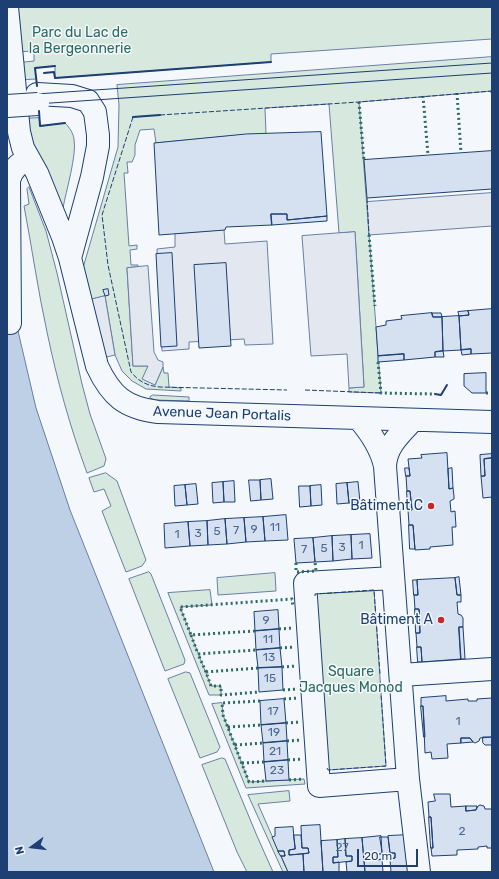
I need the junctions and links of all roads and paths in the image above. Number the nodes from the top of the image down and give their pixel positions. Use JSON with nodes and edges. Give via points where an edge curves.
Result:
{"nodes":[{"id":1,"x":7,"y":7,"type":"edge"},
{"id":2,"x":7,"y":96,"type":"edge"},
{"id":3,"x":38,"y":99,"type":"junction"},
{"id":4,"x":7,"y":106,"type":"edge"},
{"id":5,"x":28,"y":158,"type":"junction"},
{"id":6,"x":70,"y":258,"type":"junction"},
{"id":7,"x":10,"y":323,"type":"dead end"},
{"id":8,"x":359,"y":419,"type":"junction"},
{"id":9,"x":413,"y":420,"type":"junction"},
{"id":10,"x":492,"y":422,"type":"edge"},
{"id":11,"x":385,"y":466,"type":"junction"},
{"id":12,"x":393,"y":578,"type":"junction"},
{"id":13,"x":492,"y":670,"type":"edge"},
{"id":14,"x":401,"y":675,"type":"junction"},
{"id":15,"x":408,"y":779,"type":"junction"},
{"id":16,"x":419,"y":872,"type":"edge"}],
"edges":[{"from":1,"to":5,"type":"street","name":"Avenue Jean Portalis","via":[[17,124]]},
{"from":2,"to":3,"type":"street"},
{"from":3,"to":4,"type":"street","bridge":true},
{"from":3,"to":6,"type":"street","via":[[72,96],[88,101],[95,112],[98,146]]},
{"from":5,"to":6,"type":"street","name":"Avenue Jean Portalis","via":[[48,198]]},
{"from":5,"to":7,"type":"street","via":[[16,167],[9,180]]},
{"from":6,"to":8,"type":"street","name":"Avenue Jean Portalis","via":[[98,366],[113,393],[126,403],[139,409],[158,412]]},
{"from":8,"to":9,"type":"street","name":"Avenue Jean Portalis"},
{"from":8,"to":11,"type":"street","via":[[377,443]]},
{"from":9,"to":10,"type":"street","name":"Avenue Jean Portalis"},
{"from":9,"to":11,"type":"street","via":[[388,450]]},
{"from":11,"to":12,"type":"street"},
{"from":12,"to":14,"type":"street"},
{"from":12,"to":15,"type":"street","via":[[305,583],[319,786]]},
{"from":13,"to":14,"type":"street"},
{"from":14,"to":15,"type":"street"},
{"from":15,"to":16,"type":"street"}]}
